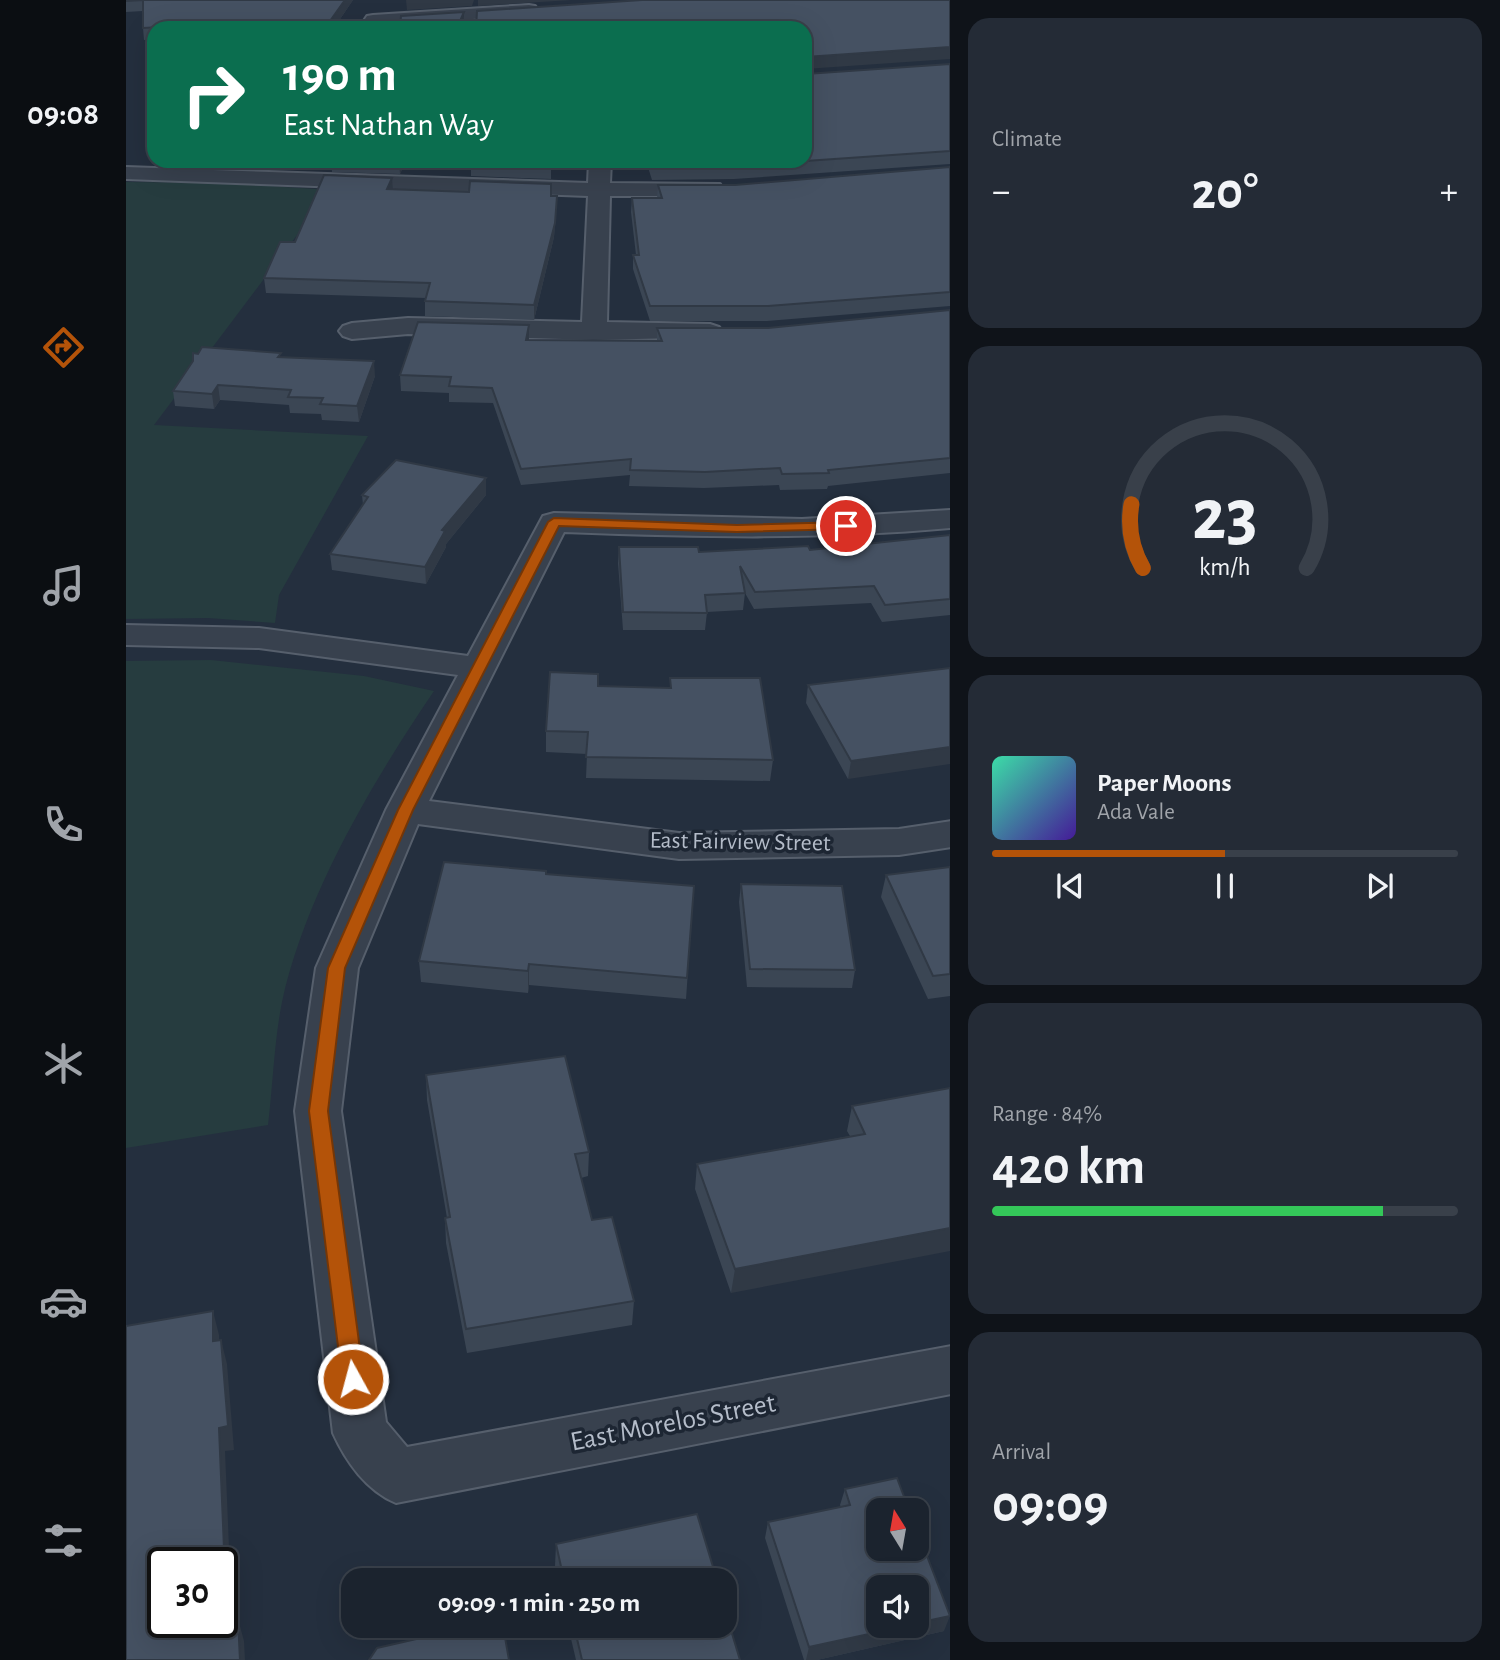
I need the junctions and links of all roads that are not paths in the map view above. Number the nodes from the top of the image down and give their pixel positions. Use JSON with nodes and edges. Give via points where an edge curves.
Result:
{"nodes":[{"id":1,"x":548,"y":9,"type":"edge"},
{"id":2,"x":406,"y":21,"type":"edge"},
{"id":3,"x":282,"y":168,"type":"edge"},
{"id":4,"x":599,"y":168,"type":"edge"},
{"id":5,"x":126,"y":173,"type":"edge"},
{"id":6,"x":734,"y":189,"type":"edge"},
{"id":7,"x":597,"y":190,"type":"junction"},
{"id":8,"x":352,"y":331,"type":"dead end"},
{"id":9,"x":594,"y":332,"type":"junction"},
{"id":10,"x":741,"y":332,"type":"edge"},
{"id":11,"x":950,"y":519,"type":"edge"},
{"id":12,"x":126,"y":635,"type":"edge"},
{"id":13,"x":477,"y":668,"type":"junction"},
{"id":14,"x":405,"y":810,"type":"junction"},
{"id":15,"x":950,"y":834,"type":"edge"},
{"id":16,"x":950,"y":1370,"type":"edge"}],
"edges":[{"from":1,"to":2,"type":"street"},
{"from":3,"to":5,"type":"street"},
{"from":3,"to":7,"type":"street"},
{"from":4,"to":7,"type":"street"},
{"from":6,"to":7,"type":"street"},
{"from":7,"to":9,"type":"street"},
{"from":8,"to":9,"type":"street","via":[[408,327]]},
{"from":9,"to":10,"type":"street"},
{"from":11,"to":13,"type":"street","via":[[737,528],[554,522]]},
{"from":12,"to":13,"type":"street","via":[[327,643]]},
{"from":13,"to":14,"type":"street"},
{"from":14,"to":15,"type":"street","name":"East Fairview Street","via":[[679,846],[899,842]]},
{"from":14,"to":16,"type":"street","name":"East Morelos Street","via":[[337,968],[318,1111],[360,1433],[396,1476]]}]}
